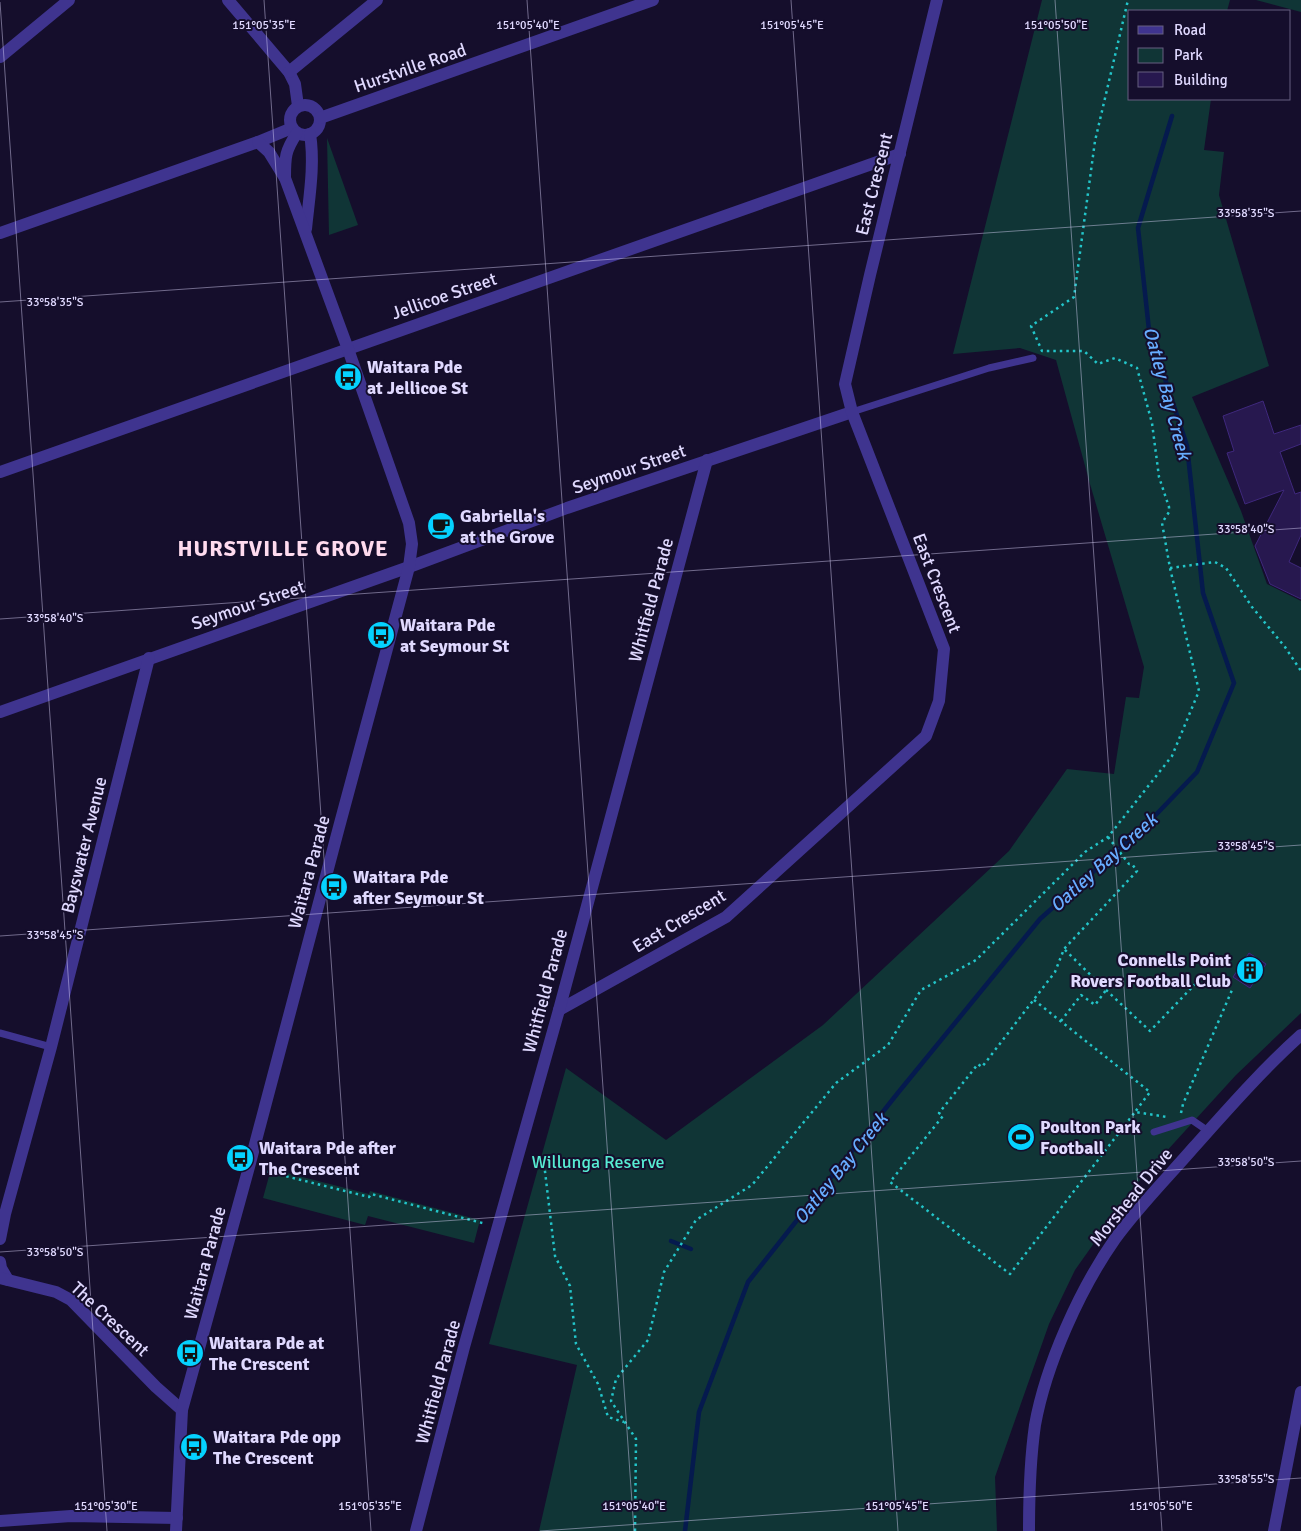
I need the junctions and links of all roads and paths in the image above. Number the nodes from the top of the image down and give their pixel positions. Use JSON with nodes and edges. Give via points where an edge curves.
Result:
{"nodes":[{"id":1,"x":69,"y":0,"type":"edge"},
{"id":2,"x":228,"y":0,"type":"edge"},
{"id":3,"x":376,"y":0,"type":"edge"},
{"id":4,"x":652,"y":0,"type":"edge"},
{"id":5,"x":937,"y":0,"type":"edge"},
{"id":6,"x":1128,"y":0,"type":"edge"},
{"id":7,"x":0,"y":57,"type":"edge"},
{"id":8,"x":290,"y":72,"type":"junction"},
{"id":9,"x":298,"y":106,"type":"junction"},
{"id":10,"x":320,"y":118,"type":"junction"},
{"id":11,"x":294,"y":131,"type":"junction"},
{"id":12,"x":310,"y":134,"type":"junction"},
{"id":13,"x":258,"y":142,"type":"junction"},
{"id":14,"x":900,"y":154,"type":"junction"},
{"id":15,"x":285,"y":178,"type":"junction"},
{"id":16,"x":306,"y":232,"type":"junction"},
{"id":17,"x":0,"y":233,"type":"edge"},
{"id":18,"x":348,"y":349,"type":"junction"},
{"id":19,"x":1033,"y":358,"type":"dead end"},
{"id":20,"x":852,"y":412,"type":"junction"},
{"id":21,"x":707,"y":460,"type":"junction"},
{"id":22,"x":0,"y":472,"type":"edge"},
{"id":23,"x":409,"y":567,"type":"junction"},
{"id":24,"x":1170,"y":568,"type":"junction"},
{"id":25,"x":149,"y":658,"type":"junction"},
{"id":26,"x":1301,"y":671,"type":"edge"},
{"id":27,"x":0,"y":712,"type":"edge"},
{"id":28,"x":1108,"y":837,"type":"junction"},
{"id":29,"x":1064,"y":949,"type":"junction"},
{"id":30,"x":1202,"y":977,"type":"dead end"},
{"id":31,"x":1106,"y":990,"type":"junction"},
{"id":32,"x":1232,"y":990,"type":"dead end"},
{"id":33,"x":1033,"y":1000,"type":"junction"},
{"id":34,"x":559,"y":1010,"type":"junction"},
{"id":35,"x":1061,"y":1021,"type":"junction"},
{"id":36,"x":0,"y":1033,"type":"edge"},
{"id":37,"x":1301,"y":1035,"type":"edge"},
{"id":38,"x":52,"y":1047,"type":"junction"},
{"id":39,"x":1135,"y":1112,"type":"junction"},
{"id":40,"x":1178,"y":1124,"type":"junction"},
{"id":41,"x":1208,"y":1131,"type":"junction"},
{"id":42,"x":1154,"y":1132,"type":"dead end"},
{"id":43,"x":532,"y":1159,"type":"dead end"},
{"id":44,"x":249,"y":1167,"type":"junction"},
{"id":45,"x":2,"y":1218,"type":"edge"},
{"id":46,"x":498,"y":1227,"type":"junction"},
{"id":47,"x":0,"y":1239,"type":"edge"},
{"id":48,"x":0,"y":1262,"type":"edge"},
{"id":49,"x":4,"y":1279,"type":"edge"},
{"id":50,"x":1301,"y":1392,"type":"edge"},
{"id":51,"x":182,"y":1410,"type":"junction"},
{"id":52,"x":625,"y":1423,"type":"junction"},
{"id":53,"x":176,"y":1518,"type":"junction"},
{"id":54,"x":0,"y":1521,"type":"edge"},
{"id":55,"x":176,"y":1531,"type":"edge"},
{"id":56,"x":416,"y":1531,"type":"edge"},
{"id":57,"x":635,"y":1531,"type":"edge"},
{"id":58,"x":1028,"y":1531,"type":"edge"},
{"id":59,"x":1274,"y":1531,"type":"edge"}],
"edges":[{"from":1,"to":7,"type":"street"},
{"from":2,"to":8,"type":"street"},
{"from":3,"to":8,"type":"street"},
{"from":4,"to":10,"type":"street","name":"Hurstville Road"},
{"from":5,"to":14,"type":"street","name":"East Crescent"},
{"from":6,"to":24,"type":"path","via":[[1095,141],[1074,297],[1031,326],[1042,352],[1084,351],[1098,364],[1115,358],[1137,368],[1152,423],[1159,477],[1169,507],[1162,523]]},
{"from":8,"to":9,"type":"street"},
{"from":9,"to":10,"type":"street","via":[[312,106]]},
{"from":9,"to":11,"type":"street","via":[[289,118]]},
{"from":10,"to":12,"type":"street","via":[[318,128]]},
{"from":11,"to":12,"type":"street"},
{"from":11,"to":13,"type":"street"},
{"from":11,"to":15,"type":"street","name":"Waitara Parade","via":[[285,158]]},
{"from":12,"to":16,"type":"street","name":"Waitara Parade","via":[[311,182]]},
{"from":13,"to":15,"type":"street","via":[[269,152]]},
{"from":13,"to":17,"type":"street"},
{"from":14,"to":18,"type":"street","name":"Jellicoe Street"},
{"from":14,"to":20,"type":"street","name":"East Crescent","via":[[845,384]]},
{"from":15,"to":16,"type":"street","name":"Waitara Parade"},
{"from":16,"to":18,"type":"street","name":"Waitara Parade"},
{"from":18,"to":22,"type":"street","name":"Jellicoe Street"},
{"from":18,"to":23,"type":"street","name":"Waitara Parade","via":[[409,523],[412,544]]},
{"from":19,"to":20,"type":"lane","name":"Seymour Street","via":[[989,368]]},
{"from":20,"to":21,"type":"street","name":"Seymour Street"},
{"from":20,"to":34,"type":"street","name":"East Crescent","via":[[944,649],[939,701],[926,736],[726,918]]},
{"from":21,"to":23,"type":"street","name":"Seymour Street"},
{"from":21,"to":34,"type":"street","name":"Whitfield Parade"},
{"from":23,"to":25,"type":"street","name":"Seymour Street"},
{"from":23,"to":44,"type":"street","name":"Waitara Parade"},
{"from":24,"to":26,"type":"path","via":[[1215,562],[1226,568]]},
{"from":24,"to":28,"type":"path","via":[[1199,691],[1172,756]]},
{"from":25,"to":27,"type":"street","name":"Seymour Street"},
{"from":25,"to":38,"type":"street","name":"Bayswater Avenue"},
{"from":28,"to":29,"type":"path","via":[[1137,871]]},
{"from":28,"to":52,"type":"path","via":[[1085,852],[976,960],[921,990],[888,1045],[836,1083],[752,1185],[696,1220],[664,1272],[648,1340],[616,1379],[611,1402]]},
{"from":29,"to":31,"type":"path"},
{"from":29,"to":33,"type":"path","via":[[1055,972]]},
{"from":30,"to":31,"type":"path","via":[[1150,1030]]},
{"from":31,"to":35,"type":"path","via":[[1095,1005],[1081,995]]},
{"from":32,"to":40,"type":"path","via":[[1183,1104]]},
{"from":33,"to":35,"type":"path"},
{"from":33,"to":39,"type":"path","via":[[982,1067],[978,1064],[939,1113],[943,1116],[890,1182],[1010,1274]]},
{"from":34,"to":46,"type":"street","name":"Whitfield Parade"},
{"from":35,"to":39,"type":"path","via":[[1150,1092]]},
{"from":36,"to":38,"type":"lane"},
{"from":37,"to":41,"type":"street","name":"Morshead Drive"},
{"from":38,"to":45,"type":"street","name":"Bayswater Avenue"},
{"from":39,"to":40,"type":"path","via":[[1172,1117]]},
{"from":40,"to":41,"type":"lane","via":[[1192,1120]]},
{"from":40,"to":42,"type":"lane"},
{"from":41,"to":58,"type":"street","name":"Morshead Drive","via":[[1116,1239],[1094,1274],[1060,1343],[1036,1425]]},
{"from":43,"to":52,"type":"path","via":[[544,1163],[555,1256],[570,1286],[576,1344],[598,1384],[608,1417]]},
{"from":44,"to":46,"type":"path"},
{"from":44,"to":51,"type":"street","name":"Waitara Parade"},
{"from":45,"to":47,"type":"street","name":"Bayswater Avenue"},
{"from":46,"to":56,"type":"street","name":"Whitfield Parade"},
{"from":48,"to":49,"type":"street"},
{"from":49,"to":51,"type":"street","name":"The Crescent","via":[[56,1292],[70,1300],[156,1388]]},
{"from":50,"to":59,"type":"street"},
{"from":51,"to":53,"type":"street","name":"Waitara Parade"},
{"from":52,"to":57,"type":"path","via":[[636,1439]]},
{"from":53,"to":54,"type":"street","via":[[71,1516]]},
{"from":53,"to":55,"type":"street","name":"Waitara Parade"}]}
